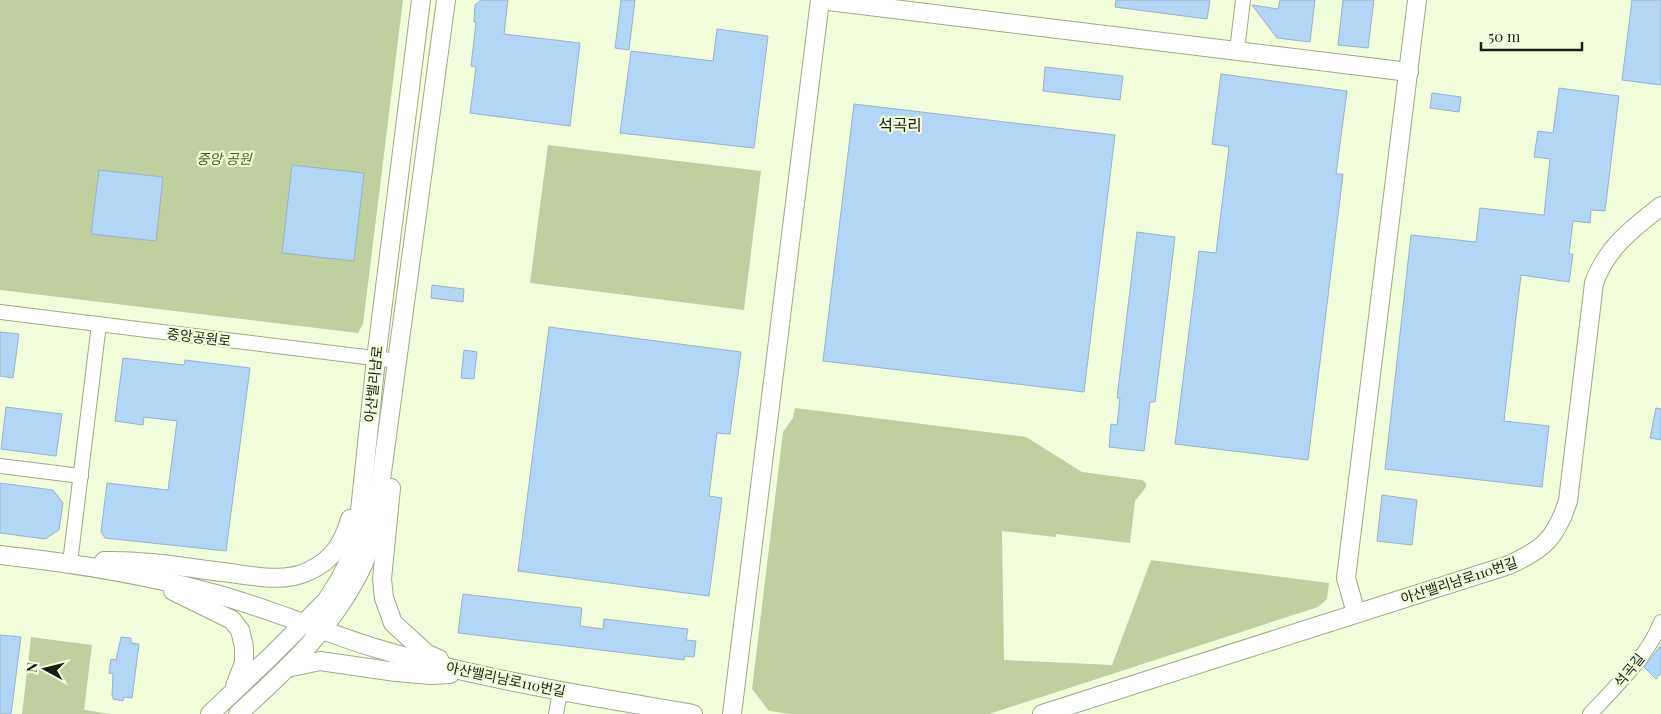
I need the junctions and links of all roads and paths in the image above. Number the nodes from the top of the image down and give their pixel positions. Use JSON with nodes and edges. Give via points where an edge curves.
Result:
{"nodes":[{"id":1,"x":421,"y":0,"type":"edge"},
{"id":2,"x":446,"y":0,"type":"edge"},
{"id":3,"x":820,"y":0,"type":"edge"},
{"id":4,"x":1243,"y":0,"type":"edge"},
{"id":5,"x":1418,"y":0,"type":"edge"},
{"id":6,"x":1237,"y":51,"type":"junction"},
{"id":7,"x":1408,"y":72,"type":"junction"},
{"id":8,"x":1661,"y":206,"type":"edge"},
{"id":9,"x":0,"y":312,"type":"edge"},
{"id":10,"x":99,"y":324,"type":"junction"},
{"id":11,"x":376,"y":359,"type":"junction"},
{"id":12,"x":398,"y":362,"type":"junction"},
{"id":13,"x":387,"y":441,"type":"junction"},
{"id":14,"x":0,"y":466,"type":"edge"},
{"id":15,"x":364,"y":473,"type":"junction"},
{"id":16,"x":81,"y":476,"type":"junction"},
{"id":17,"x":0,"y":555,"type":"edge"},
{"id":18,"x":70,"y":563,"type":"junction"},
{"id":19,"x":139,"y":575,"type":"junction"},
{"id":20,"x":1356,"y":613,"type":"junction"},
{"id":21,"x":1661,"y":622,"type":"edge"},
{"id":22,"x":305,"y":623,"type":"junction"},
{"id":23,"x":323,"y":629,"type":"junction"},
{"id":24,"x":288,"y":668,"type":"junction"},
{"id":25,"x":469,"y":673,"type":"junction"},
{"id":26,"x":560,"y":691,"type":"junction"},
{"id":27,"x":232,"y":693,"type":"junction"},
{"id":28,"x":210,"y":714,"type":"edge"},
{"id":29,"x":238,"y":714,"type":"edge"},
{"id":30,"x":556,"y":714,"type":"edge"},
{"id":31,"x":693,"y":714,"type":"edge"},
{"id":32,"x":732,"y":714,"type":"edge"},
{"id":33,"x":1042,"y":714,"type":"edge"},
{"id":34,"x":1590,"y":714,"type":"edge"}],
"edges":[{"from":1,"to":11,"type":"street","name":"아산밸리남로"},
{"from":2,"to":12,"type":"street","name":"아산밸리남로"},
{"from":3,"to":6,"type":"street"},
{"from":3,"to":32,"type":"street"},
{"from":4,"to":6,"type":"street"},
{"from":5,"to":7,"type":"street"},
{"from":6,"to":7,"type":"street"},
{"from":7,"to":20,"type":"street","via":[[1346,578]]},
{"from":8,"to":20,"type":"street","name":"아산밸리남로110번길","via":[[1620,239],[1599,268],[1594,283],[1568,501],[1561,522],[1546,544],[1510,565]]},
{"from":9,"to":10,"type":"street","name":"중앙공원로"},
{"from":10,"to":11,"type":"street","name":"중앙공원로"},
{"from":10,"to":16,"type":"street"},
{"from":11,"to":12,"type":"street","name":"중앙공원로"},
{"from":11,"to":15,"type":"street","name":"아산밸리남로"},
{"from":12,"to":13,"type":"street","name":"아산밸리남로"},
{"from":13,"to":23,"type":"street","name":"아산밸리남로","via":[[375,524],[364,563],[341,606]]},
{"from":13,"to":25,"type":"street","via":[[393,466],[382,579],[384,598],[393,623],[427,654]]},
{"from":14,"to":16,"type":"street"},
{"from":15,"to":18,"type":"street","via":[[339,547],[321,564],[300,574],[271,578],[128,560]]},
{"from":15,"to":22,"type":"street","name":"아산밸리남로","via":[[359,520],[348,563],[326,601]]},
{"from":16,"to":18,"type":"street"},
{"from":17,"to":18,"type":"street"},
{"from":18,"to":19,"type":"street"},
{"from":19,"to":22,"type":"street","name":"아산밸리남로110번길","via":[[209,592]]},
{"from":19,"to":27,"type":"street","via":[[218,612],[232,620],[240,630],[244,664]]},
{"from":20,"to":33,"type":"street","name":"아산밸리남로110번길"},
{"from":21,"to":34,"type":"street","name":"석곡길","via":[[1635,664]]},
{"from":22,"to":23,"type":"street","name":"아산밸리남로110번길"},
{"from":22,"to":27,"type":"street","name":"아산밸리남로"},
{"from":23,"to":24,"type":"street","name":"아산밸리남로"},
{"from":23,"to":25,"type":"street","name":"아산밸리남로110번길","via":[[372,647]]},
{"from":24,"to":25,"type":"street","via":[[320,661],[431,675]]},
{"from":24,"to":29,"type":"street","name":"아산밸리남로"},
{"from":25,"to":26,"type":"street","name":"아산밸리남로110번길"},
{"from":26,"to":30,"type":"street"},
{"from":26,"to":31,"type":"street","name":"아산밸리남로110번길"},
{"from":27,"to":28,"type":"street","name":"아산밸리남로"}]}
